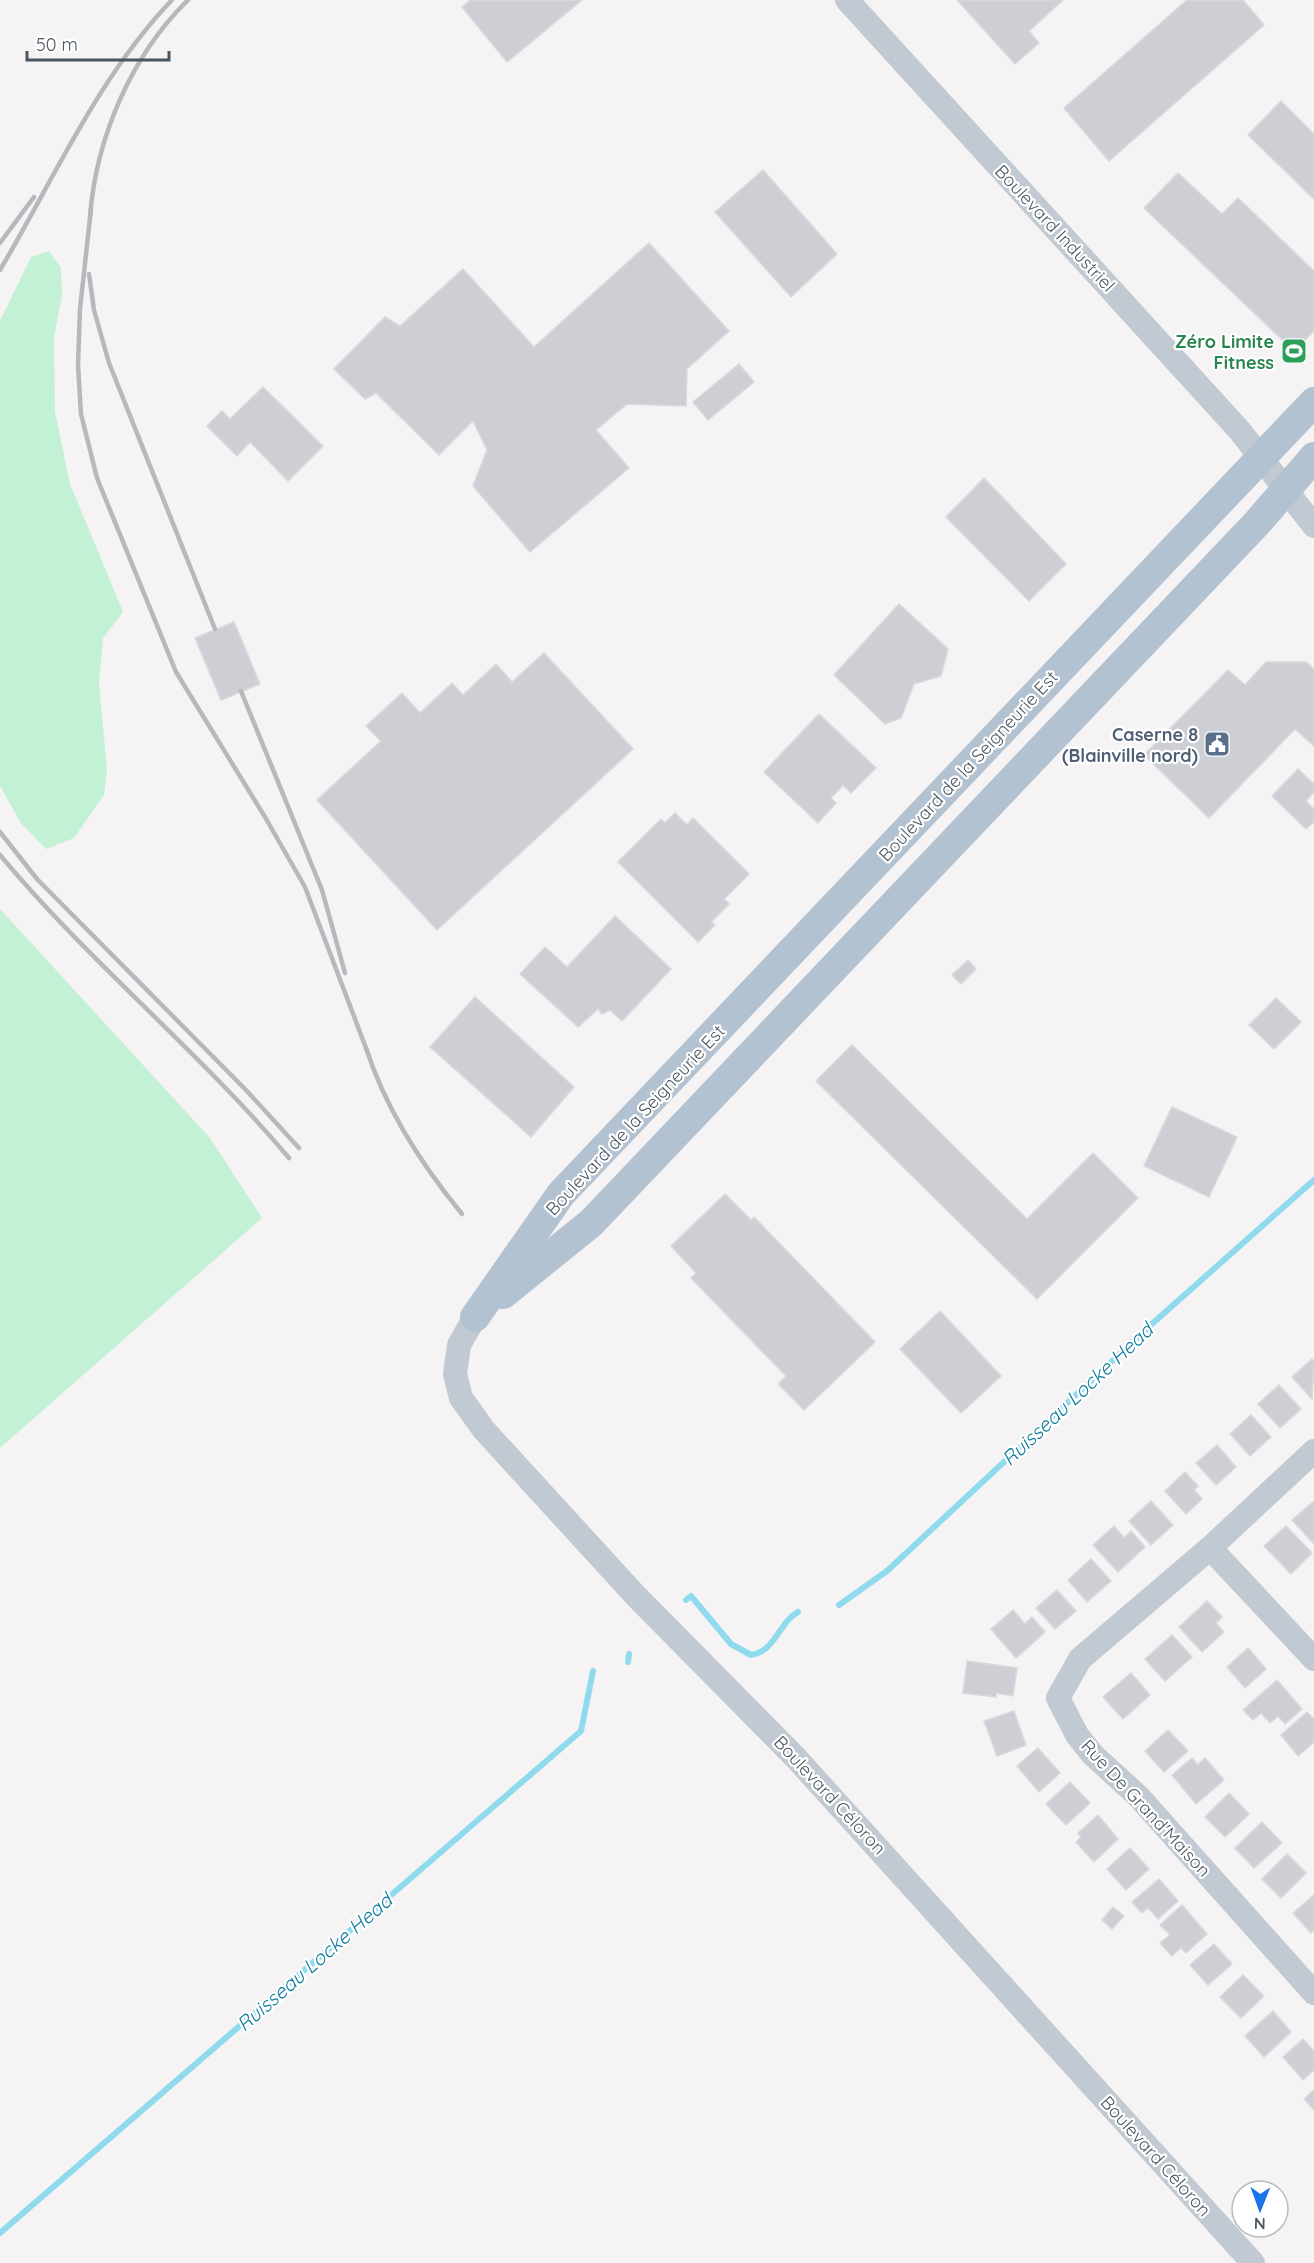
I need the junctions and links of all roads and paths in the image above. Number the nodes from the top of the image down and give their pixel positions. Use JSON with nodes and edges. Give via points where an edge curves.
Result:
{"nodes":[{"id":1,"x":847,"y":0,"type":"edge"},
{"id":2,"x":1314,"y":402,"type":"edge"},
{"id":3,"x":1314,"y":457,"type":"edge"},
{"id":4,"x":1260,"y":458,"type":"junction"},
{"id":5,"x":1285,"y":492,"type":"junction"},
{"id":6,"x":1314,"y":526,"type":"edge"},
{"id":7,"x":1039,"y":691,"type":"junction"},
{"id":8,"x":1069,"y":720,"type":"junction"},
{"id":9,"x":997,"y":736,"type":"junction"},
{"id":10,"x":1027,"y":765,"type":"junction"},
{"id":11,"x":890,"y":849,"type":"junction"},
{"id":12,"x":919,"y":877,"type":"junction"},
{"id":13,"x":841,"y":900,"type":"junction"},
{"id":14,"x":871,"y":928,"type":"junction"},
{"id":15,"x":666,"y":1083,"type":"junction"},
{"id":16,"x":695,"y":1112,"type":"junction"},
{"id":17,"x":475,"y":1317,"type":"junction"},
{"id":18,"x":1314,"y":1451,"type":"edge"},
{"id":19,"x":1210,"y":1548,"type":"junction"},
{"id":20,"x":1314,"y":1659,"type":"edge"},
{"id":21,"x":1314,"y":1993,"type":"edge"},
{"id":22,"x":1253,"y":2263,"type":"edge"}],
"edges":[{"from":1,"to":4,"type":"street","name":"Boulevard Industriel","via":[[1240,431]]},
{"from":2,"to":4,"type":"main road","name":"Boulevard de la Seigneurie Est"},
{"from":3,"to":5,"type":"main road","name":"Boulevard de la Seigneurie Est"},
{"from":4,"to":5,"type":"street","name":"Boulevard Industriel"},
{"from":4,"to":7,"type":"main road","name":"Boulevard de la Seigneurie Est"},
{"from":5,"to":6,"type":"street","name":"Boulevard Industriel"},
{"from":5,"to":8,"type":"main road","name":"Boulevard de la Seigneurie Est"},
{"from":7,"to":8,"type":"main road"},
{"from":7,"to":9,"type":"main road","name":"Boulevard de la Seigneurie Est"},
{"from":8,"to":10,"type":"main road","name":"Boulevard de la Seigneurie Est"},
{"from":9,"to":10,"type":"main road"},
{"from":9,"to":11,"type":"main road","name":"Boulevard de la Seigneurie Est"},
{"from":10,"to":12,"type":"main road","name":"Boulevard de la Seigneurie Est"},
{"from":11,"to":12,"type":"main road"},
{"from":11,"to":13,"type":"main road","name":"Boulevard de la Seigneurie Est"},
{"from":12,"to":14,"type":"main road","name":"Boulevard de la Seigneurie Est"},
{"from":13,"to":14,"type":"main road"},
{"from":13,"to":15,"type":"main road","name":"Boulevard de la Seigneurie Est"},
{"from":14,"to":16,"type":"main road","name":"Boulevard de la Seigneurie Est"},
{"from":15,"to":16,"type":"main road"},
{"from":15,"to":17,"type":"main road","name":"Boulevard de la Seigneurie Est","via":[[561,1194]]},
{"from":16,"to":17,"type":"main road","name":"Boulevard de la Seigneurie Est","via":[[591,1223]]},
{"from":17,"to":22,"type":"street","name":"Boulevard Céloron","via":[[459,1345],[455,1374],[461,1398],[484,1430],[635,1595],[796,1758]]},
{"from":18,"to":19,"type":"street"},
{"from":19,"to":20,"type":"street"},
{"from":19,"to":21,"type":"street","name":"Rue De Grand'Maison","via":[[1080,1659],[1058,1698],[1077,1735],[1093,1755],[1137,1796]]}]}
